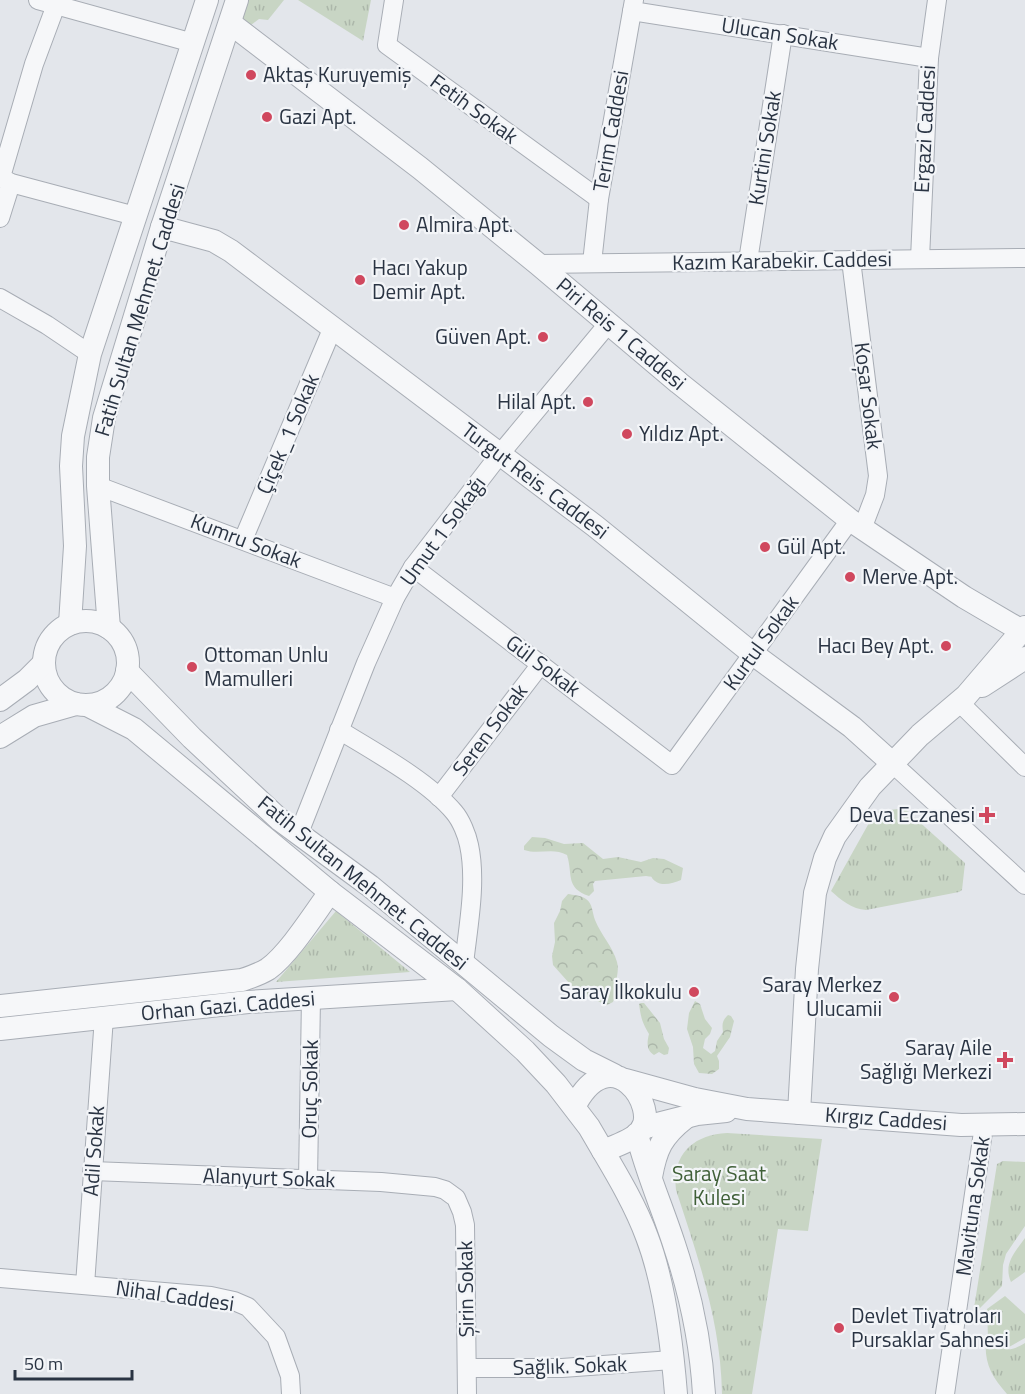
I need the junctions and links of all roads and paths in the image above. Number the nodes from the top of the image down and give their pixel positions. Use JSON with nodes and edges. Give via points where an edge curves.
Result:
{"nodes":[{"id":1,"x":38,"y":0,"type":"edge"},
{"id":2,"x":207,"y":0,"type":"edge"},
{"id":3,"x":237,"y":0,"type":"edge"},
{"id":4,"x":393,"y":0,"type":"edge"},
{"id":5,"x":937,"y":0,"type":"edge"},
{"id":6,"x":56,"y":5,"type":"junction"},
{"id":7,"x":633,"y":5,"type":"edge"},
{"id":8,"x":230,"y":23,"type":"junction"},
{"id":9,"x":783,"y":34,"type":"junction"},
{"id":10,"x":193,"y":43,"type":"junction"},
{"id":11,"x":928,"y":58,"type":"junction"},
{"id":12,"x":4,"y":179,"type":"edge"},
{"id":13,"x":598,"y":199,"type":"junction"},
{"id":14,"x":135,"y":216,"type":"junction"},
{"id":15,"x":0,"y":218,"type":"edge"},
{"id":16,"x":162,"y":227,"type":"junction"},
{"id":17,"x":1025,"y":258,"type":"edge"},
{"id":18,"x":920,"y":259,"type":"junction"},
{"id":19,"x":851,"y":260,"type":"junction"},
{"id":20,"x":748,"y":261,"type":"junction"},
{"id":21,"x":592,"y":263,"type":"junction"},
{"id":22,"x":538,"y":264,"type":"junction"},
{"id":23,"x":0,"y":298,"type":"edge"},
{"id":24,"x":608,"y":324,"type":"junction"},
{"id":25,"x":333,"y":327,"type":"junction"},
{"id":26,"x":90,"y":354,"type":"junction"},
{"id":27,"x":500,"y":454,"type":"junction"},
{"id":28,"x":98,"y":486,"type":"junction"},
{"id":29,"x":856,"y":525,"type":"junction"},
{"id":30,"x":243,"y":540,"type":"junction"},
{"id":31,"x":413,"y":567,"type":"junction"},
{"id":32,"x":395,"y":598,"type":"junction"},
{"id":33,"x":70,"y":624,"type":"junction"},
{"id":34,"x":109,"y":628,"type":"junction"},
{"id":35,"x":1024,"y":629,"type":"edge"},
{"id":36,"x":753,"y":654,"type":"junction"},
{"id":37,"x":1025,"y":658,"type":"edge"},
{"id":38,"x":43,"y":664,"type":"junction"},
{"id":39,"x":541,"y":664,"type":"junction"},
{"id":40,"x":127,"y":671,"type":"junction"},
{"id":41,"x":962,"y":699,"type":"junction"},
{"id":42,"x":0,"y":700,"type":"edge"},
{"id":43,"x":82,"y":705,"type":"junction"},
{"id":44,"x":339,"y":730,"type":"junction"},
{"id":45,"x":0,"y":737,"type":"edge"},
{"id":46,"x":892,"y":763,"type":"junction"},
{"id":47,"x":672,"y":765,"type":"joint"},
{"id":48,"x":1025,"y":767,"type":"edge"},
{"id":49,"x":439,"y":797,"type":"junction"},
{"id":50,"x":299,"y":834,"type":"junction"},
{"id":51,"x":1025,"y":885,"type":"edge"},
{"id":52,"x":330,"y":892,"type":"junction"},
{"id":53,"x":464,"y":964,"type":"junction"},
{"id":54,"x":457,"y":989,"type":"junction"},
{"id":55,"x":311,"y":999,"type":"junction"},
{"id":56,"x":0,"y":1005,"type":"edge"},
{"id":57,"x":105,"y":1006,"type":"junction"},
{"id":58,"x":0,"y":1029,"type":"edge"},
{"id":59,"x":620,"y":1078,"type":"junction"},
{"id":60,"x":574,"y":1107,"type":"junction"},
{"id":61,"x":747,"y":1109,"type":"junction"},
{"id":62,"x":799,"y":1113,"type":"junction"},
{"id":63,"x":686,"y":1117,"type":"junction"},
{"id":64,"x":1025,"y":1124,"type":"edge"},
{"id":65,"x":984,"y":1125,"type":"junction"},
{"id":66,"x":640,"y":1131,"type":"junction"},
{"id":67,"x":603,"y":1151,"type":"junction"},
{"id":68,"x":92,"y":1172,"type":"junction"},
{"id":69,"x":651,"y":1177,"type":"junction"},
{"id":70,"x":309,"y":1180,"type":"junction"},
{"id":71,"x":445,"y":1190,"type":"joint"},
{"id":72,"x":0,"y":1278,"type":"edge"},
{"id":73,"x":85,"y":1285,"type":"junction"},
{"id":74,"x":672,"y":1360,"type":"junction"},
{"id":75,"x":467,"y":1368,"type":"junction"},
{"id":76,"x":291,"y":1394,"type":"edge"},
{"id":77,"x":467,"y":1394,"type":"edge"},
{"id":78,"x":675,"y":1394,"type":"edge"},
{"id":79,"x":704,"y":1394,"type":"edge"},
{"id":80,"x":945,"y":1394,"type":"edge"}],
"edges":[{"from":1,"to":6,"type":"street"},
{"from":2,"to":10,"type":"street","name":"Fatih Sultan Mehmet. Caddesi"},
{"from":3,"to":8,"type":"street","name":"Fatih Sultan Mehmet. Caddesi"},
{"from":4,"to":13,"type":"street","name":"Fetih Sokak","via":[[387,45]]},
{"from":5,"to":11,"type":"street","name":"Ergazi Caddesi"},
{"from":6,"to":10,"type":"street"},
{"from":6,"to":12,"type":"street","via":[[34,64]]},
{"from":7,"to":9,"type":"street","name":"Ulucan Sokak"},
{"from":7,"to":13,"type":"street","name":"Terim Caddesi"},
{"from":8,"to":16,"type":"street","name":"Fatih Sultan Mehmet. Caddesi"},
{"from":8,"to":22,"type":"street","name":"Piri Reis 1 Caddesi"},
{"from":9,"to":11,"type":"street","name":"Ulucan Sokak"},
{"from":9,"to":20,"type":"street","name":"Kurtini Sokak"},
{"from":10,"to":14,"type":"street","name":"Fatih Sultan Mehmet. Caddesi"},
{"from":11,"to":18,"type":"street","name":"Ergazi Caddesi"},
{"from":12,"to":14,"type":"street"},
{"from":12,"to":15,"type":"street"},
{"from":13,"to":21,"type":"street","name":"Terim Caddesi"},
{"from":14,"to":26,"type":"street","name":"Fatih Sultan Mehmet. Caddesi"},
{"from":16,"to":25,"type":"street","name":"Turgut Reis. Caddesi","via":[[214,241]]},
{"from":16,"to":28,"type":"street","name":"Fatih Sultan Mehmet. Caddesi","via":[[104,418]]},
{"from":17,"to":18,"type":"street","name":"Kazım Karabekir. Caddesi"},
{"from":18,"to":19,"type":"street","name":"Kazım Karabekir. Caddesi"},
{"from":19,"to":20,"type":"street","name":"Kazım Karabekir. Caddesi"},
{"from":19,"to":29,"type":"street","name":"Koşar Sokak","via":[[878,476],[875,495]]},
{"from":20,"to":21,"type":"street","name":"Kazım Karabekir. Caddesi"},
{"from":21,"to":22,"type":"street","name":"Kazım Karabekir. Caddesi"},
{"from":22,"to":24,"type":"street","name":"Piri Reis 1 Caddesi"},
{"from":23,"to":26,"type":"street"},
{"from":24,"to":27,"type":"street","name":"Umut 1 Sokağı"},
{"from":24,"to":29,"type":"street","name":"Piri Reis 1 Caddesi"},
{"from":25,"to":27,"type":"street","name":"Turgut Reis. Caddesi"},
{"from":25,"to":30,"type":"street","name":"Çiçek_1 Sokak"},
{"from":26,"to":33,"type":"street","name":"Fatih Sultan Mehmet. Caddesi","via":[[73,435],[75,546]]},
{"from":27,"to":31,"type":"street","name":"Umut 1 Sokağı"},
{"from":27,"to":36,"type":"street","name":"Turgut Reis. Caddesi"},
{"from":28,"to":30,"type":"street","name":"Kumru Sokak"},
{"from":28,"to":34,"type":"street","name":"Fatih Sultan Mehmet. Caddesi"},
{"from":29,"to":35,"type":"street","name":"Piri Reis 1 Caddesi","via":[[964,597]]},
{"from":29,"to":36,"type":"street","name":"Kurtul Sokak"},
{"from":30,"to":32,"type":"street","name":"Kumru Sokak"},
{"from":31,"to":32,"type":"street","name":"Umut 1 Sokağı"},
{"from":31,"to":39,"type":"street","name":"Gül Sokak"},
{"from":32,"to":44,"type":"street","name":"Umut 1 Sokağı"},
{"from":33,"to":34,"type":"street","via":[[89,622]]},
{"from":33,"to":38,"type":"street","via":[[52,638]]},
{"from":34,"to":40,"type":"street","via":[[129,657]]},
{"from":35,"to":41,"type":"street"},
{"from":36,"to":46,"type":"street","name":"Turgut Reis. Caddesi","via":[[852,727]]},
{"from":36,"to":47,"type":"street","name":"Kurtul Sokak"},
{"from":37,"to":41,"type":"street"},
{"from":38,"to":42,"type":"street"},
{"from":38,"to":43,"type":"street","name":"Fatih Sultan Mehmet. Caddesi","via":[[52,689]]},
{"from":39,"to":47,"type":"street","name":"Gül Sokak"},
{"from":39,"to":49,"type":"street","name":"Seren Sokak"},
{"from":40,"to":43,"type":"street","via":[[114,695],[102,702]]},
{"from":40,"to":50,"type":"street","name":"Fatih Sultan Mehmet. Caddesi","via":[[192,738]]},
{"from":41,"to":46,"type":"street"},
{"from":41,"to":48,"type":"street"},
{"from":43,"to":45,"type":"street","via":[[34,716]]},
{"from":43,"to":52,"type":"street","name":"Fatih Sultan Mehmet. Caddesi","via":[[134,729]]},
{"from":44,"to":49,"type":"street"},
{"from":44,"to":50,"type":"street","name":"Umut 1 Sokağı"},
{"from":46,"to":51,"type":"street"},
{"from":46,"to":62,"type":"street","via":[[835,836],[819,878],[807,969]]},
{"from":49,"to":53,"type":"street","via":[[456,814],[469,845],[471,900]]},
{"from":50,"to":53,"type":"street","name":"Fatih Sultan Mehmet. Caddesi","via":[[370,886]]},
{"from":52,"to":54,"type":"street","name":"Fatih Sultan Mehmet. Caddesi"},
{"from":52,"to":57,"type":"street","name":"Orhan Gazi. Caddesi","via":[[300,934],[271,966],[257,975]]},
{"from":53,"to":59,"type":"street","name":"Fatih Sultan Mehmet. Caddesi","via":[[551,1036],[584,1060]]},
{"from":54,"to":55,"type":"street","name":"Orhan Gazi. Caddesi"},
{"from":54,"to":60,"type":"street","name":"Fatih Sultan Mehmet. Caddesi","via":[[531,1057]]},
{"from":55,"to":57,"type":"street","name":"Orhan Gazi. Caddesi"},
{"from":55,"to":70,"type":"street","name":"Oruç Sokak"},
{"from":56,"to":57,"type":"street","name":"Orhan Gazi. Caddesi"},
{"from":57,"to":58,"type":"street","name":"Orhan Gazi. Caddesi"},
{"from":57,"to":68,"type":"street","name":"Adil Sokak"},
{"from":59,"to":60,"type":"street","via":[[595,1079]]},
{"from":59,"to":61,"type":"street","name":"Kırgız Caddesi"},
{"from":59,"to":66,"type":"street","via":[[635,1089],[641,1101],[644,1117]]},
{"from":60,"to":67,"type":"street","name":"Fatih Sultan Mehmet. Caddesi"},
{"from":61,"to":62,"type":"street","name":"Kırgız Caddesi"},
{"from":61,"to":63,"type":"street","name":"Kırgız Caddesi"},
{"from":62,"to":65,"type":"street","name":"Kırgız Caddesi"},
{"from":63,"to":66,"type":"street","name":"Kırgız Caddesi"},
{"from":63,"to":69,"type":"street","via":[[659,1146]]},
{"from":64,"to":65,"type":"street","name":"Kırgız Caddesi"},
{"from":65,"to":80,"type":"street","name":"Mavituna Sokak"},
{"from":66,"to":67,"type":"street"},
{"from":66,"to":69,"type":"street"},
{"from":67,"to":74,"type":"street","name":"Fatih Sultan Mehmet. Caddesi","via":[[647,1236]]},
{"from":68,"to":70,"type":"street","name":"Alanyurt Sokak"},
{"from":68,"to":73,"type":"street","name":"Adil Sokak"},
{"from":69,"to":79,"type":"street","via":[[687,1291]]},
{"from":70,"to":71,"type":"street","name":"Alanyurt Sokak","via":[[381,1182]]},
{"from":71,"to":75,"type":"street","name":"Şirin Sokak","via":[[456,1198],[465,1225]]},
{"from":72,"to":73,"type":"street","name":"Nihal Caddesi"},
{"from":73,"to":76,"type":"street","name":"Nihal Caddesi","via":[[211,1296],[248,1307],[276,1337],[290,1376]]},
{"from":74,"to":75,"type":"street","name":"Sağlık. Sokak","via":[[562,1368]]},
{"from":74,"to":78,"type":"street","name":"Fatih Sultan Mehmet. Caddesi"},
{"from":75,"to":77,"type":"street","name":"Şirin Sokak"}]}
